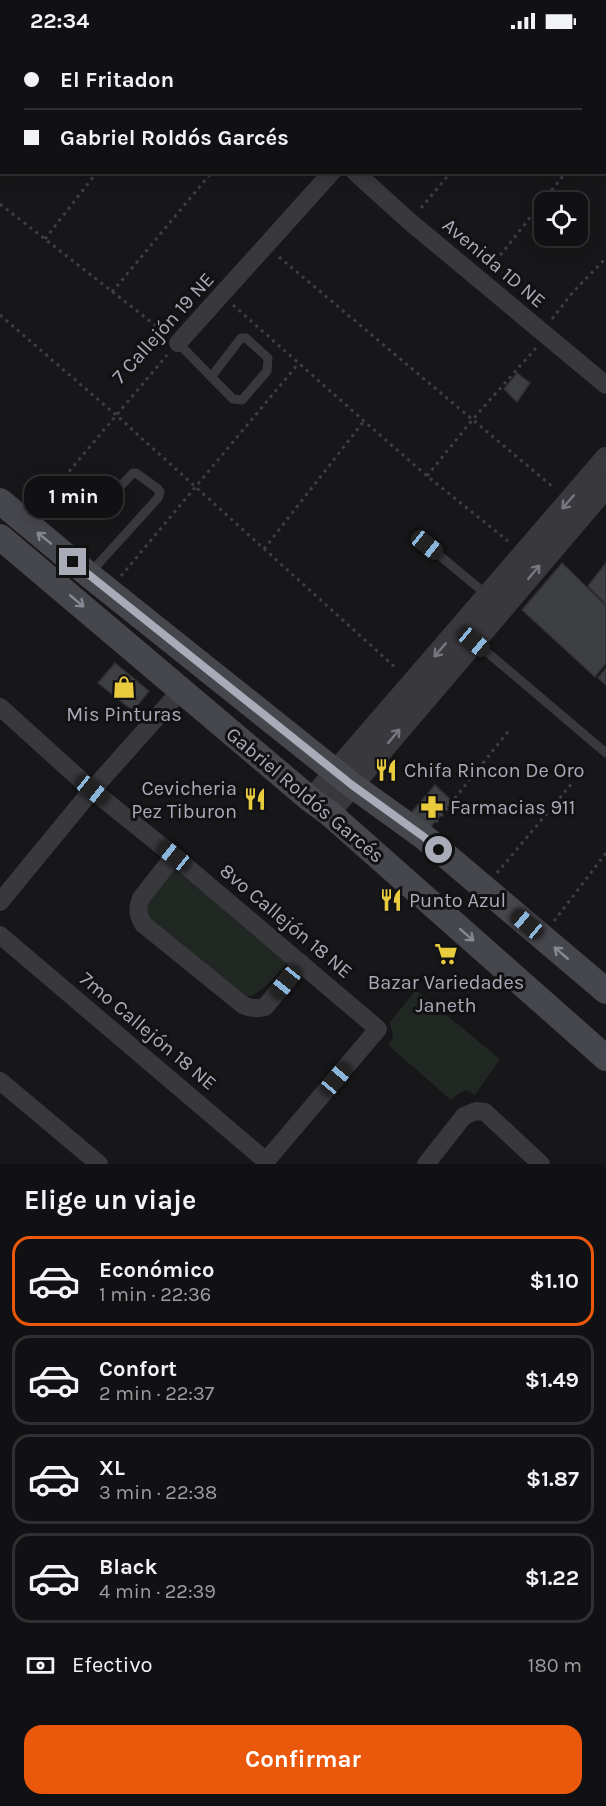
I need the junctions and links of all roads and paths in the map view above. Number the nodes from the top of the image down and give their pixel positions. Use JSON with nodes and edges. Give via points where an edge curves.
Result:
{"nodes":[{"id":1,"x":95,"y":174,"type":"edge"},
{"id":2,"x":210,"y":174,"type":"edge"},
{"id":3,"x":330,"y":174,"type":"edge"},
{"id":4,"x":357,"y":174,"type":"edge"},
{"id":5,"x":449,"y":174,"type":"edge"},
{"id":6,"x":564,"y":174,"type":"edge"},
{"id":7,"x":0,"y":204,"type":"edge"},
{"id":8,"x":409,"y":221,"type":"junction"},
{"id":9,"x":45,"y":239,"type":"junction"},
{"id":10,"x":266,"y":247,"type":"junction"},
{"id":11,"x":606,"y":258,"type":"edge"},
{"id":12,"x":480,"y":280,"type":"junction"},
{"id":13,"x":112,"y":292,"type":"junction"},
{"id":14,"x":222,"y":296,"type":"junction"},
{"id":15,"x":0,"y":315,"type":"edge"},
{"id":16,"x":544,"y":334,"type":"junction"},
{"id":17,"x":177,"y":343,"type":"junction"},
{"id":18,"x":299,"y":363,"type":"junction"},
{"id":19,"x":211,"y":377,"type":"junction"},
{"id":20,"x":606,"y":385,"type":"edge"},
{"id":21,"x":116,"y":415,"type":"junction"},
{"id":22,"x":473,"y":419,"type":"junction"},
{"id":23,"x":364,"y":421,"type":"junction"},
{"id":24,"x":606,"y":458,"type":"edge"},
{"id":25,"x":428,"y":476,"type":"junction"},
{"id":26,"x":195,"y":487,"type":"junction"},
{"id":27,"x":599,"y":491,"type":"edge"},
{"id":28,"x":569,"y":500,"type":"junction"},
{"id":29,"x":0,"y":501,"type":"edge"},
{"id":30,"x":38,"y":508,"type":"dead end"},
{"id":31,"x":100,"y":508,"type":"dead end"},
{"id":32,"x":0,"y":537,"type":"edge"},
{"id":33,"x":427,"y":545,"type":"dead end"},
{"id":34,"x":264,"y":549,"type":"junction"},
{"id":35,"x":524,"y":554,"type":"junction"},
{"id":36,"x":89,"y":574,"type":"junction"},
{"id":37,"x":114,"y":585,"type":"dead end"},
{"id":38,"x":496,"y":601,"type":"junction"},
{"id":39,"x":474,"y":642,"type":"junction"},
{"id":40,"x":412,"y":682,"type":"junction"},
{"id":41,"x":182,"y":689,"type":"junction"},
{"id":42,"x":4,"y":718,"type":"edge"},
{"id":43,"x":510,"y":729,"type":"dead end"},
{"id":44,"x":606,"y":753,"type":"edge"},
{"id":45,"x":344,"y":778,"type":"junction"},
{"id":46,"x":573,"y":782,"type":"dead end"},
{"id":47,"x":92,"y":790,"type":"junction"},
{"id":48,"x":320,"y":807,"type":"junction"},
{"id":49,"x":424,"y":837,"type":"junction"},
{"id":50,"x":606,"y":853,"type":"edge"},
{"id":51,"x":174,"y":856,"type":"junction"},
{"id":52,"x":484,"y":888,"type":"junction"},
{"id":53,"x":0,"y":902,"type":"edge"},
{"id":54,"x":0,"y":935,"type":"edge"},
{"id":55,"x":541,"y":936,"type":"junction"},
{"id":56,"x":301,"y":963,"type":"junction"},
{"id":57,"x":606,"y":991,"type":"edge"},
{"id":58,"x":378,"y":1029,"type":"joint"},
{"id":59,"x":606,"y":1058,"type":"edge"},
{"id":60,"x":0,"y":1081,"type":"edge"},
{"id":61,"x":99,"y":1164,"type":"edge"},
{"id":62,"x":426,"y":1164,"type":"edge"},
{"id":63,"x":541,"y":1164,"type":"edge"}],
"edges":[{"from":1,"to":9,"type":"path"},
{"from":2,"to":13,"type":"path"},
{"from":3,"to":10,"type":"street","name":"7 Callejón 19 NE"},
{"from":4,"to":8,"type":"street","name":"Avenida 1D NE"},
{"from":5,"to":8,"type":"path"},
{"from":6,"to":12,"type":"path"},
{"from":7,"to":9,"type":"path"},
{"from":8,"to":12,"type":"street","name":"Avenida 1D NE"},
{"from":9,"to":13,"type":"path"},
{"from":10,"to":14,"type":"street","name":"7 Callejón 19 NE"},
{"from":10,"to":22,"type":"path"},
{"from":11,"to":16,"type":"path","via":[[573,292]]},
{"from":12,"to":16,"type":"street","name":"Avenida 1D NE"},
{"from":13,"to":17,"type":"path"},
{"from":14,"to":17,"type":"street","name":"7 Callejón 19 NE"},
{"from":14,"to":18,"type":"path"},
{"from":15,"to":21,"type":"path"},
{"from":16,"to":20,"type":"street","name":"Avenida 1D NE"},
{"from":16,"to":22,"type":"path"},
{"from":17,"to":19,"type":"lane"},
{"from":17,"to":21,"type":"path","name":"7 Callejón 19 NE"},
{"from":18,"to":23,"type":"path"},
{"from":18,"to":26,"type":"path"},
{"from":19,"to":19,"type":"lane","via":[[241,338],[268,358],[267,371],[242,400],[233,399]]},
{"from":21,"to":26,"type":"path"},
{"from":21,"to":30,"type":"path","name":"7 Callejón 19 NE"},
{"from":22,"to":25,"type":"path"},
{"from":22,"to":28,"type":"path"},
{"from":23,"to":25,"type":"path"},
{"from":23,"to":34,"type":"path"},
{"from":24,"to":27,"type":"street"},
{"from":25,"to":35,"type":"path"},
{"from":26,"to":34,"type":"path"},
{"from":26,"to":37,"type":"path"},
{"from":27,"to":28,"type":"street"},
{"from":38,"to":27,"type":"street","one_way":true},
{"from":28,"to":35,"type":"street","one_way":true},
{"from":36,"to":29,"type":"main road","name":"Gabriel Roldós Garcés","one_way":true},
{"from":31,"to":36,"type":"lane","via":[[132,473],[160,492]]},
{"from":32,"to":41,"type":"main road","name":"Gabriel Roldós Garcés","one_way":true},
{"from":33,"to":38,"type":"lane"},
{"from":34,"to":40,"type":"path"},
{"from":35,"to":38,"type":"street"},
{"from":36,"to":45,"type":"main road","name":"Gabriel Roldós Garcés"},
{"from":38,"to":39,"type":"street"},
{"from":38,"to":40,"type":"street","one_way":true},
{"from":39,"to":44,"type":"lane"},
{"from":45,"to":39,"type":"street","one_way":true},
{"from":40,"to":45,"type":"street"},
{"from":41,"to":47,"type":"street"},
{"from":41,"to":48,"type":"main road","name":"Gabriel Roldós Garcés"},
{"from":42,"to":47,"type":"street","name":"8vo Callejón 18 NE"},
{"from":43,"to":49,"type":"path"},
{"from":45,"to":48,"type":"street"},
{"from":45,"to":49,"type":"main road","name":"Gabriel Roldós Garcés"},
{"from":46,"to":52,"type":"path"},
{"from":47,"to":51,"type":"street","name":"8vo Callejón 18 NE"},
{"from":47,"to":53,"type":"street"},
{"from":48,"to":59,"type":"main road","name":"Gabriel Roldós Garcés","one_way":true},
{"from":49,"to":52,"type":"main road","name":"Gabriel Roldós Garcés"},
{"from":50,"to":55,"type":"path"},
{"from":51,"to":56,"type":"street","name":"8vo Callejón 18 NE"},
{"from":51,"to":56,"type":"street","via":[[141,898],[139,912],[143,924],[250,1009],[265,1007]]},
{"from":52,"to":55,"type":"main road","name":"Gabriel Roldós Garcés"},
{"from":54,"to":58,"type":"street","name":"7mo Callejón 18 NE","via":[[266,1161]]},
{"from":57,"to":55,"type":"main road","name":"Gabriel Roldós Garcés","one_way":true},
{"from":56,"to":58,"type":"street","name":"8vo Callejón 18 NE"},
{"from":60,"to":61,"type":"street"},
{"from":62,"to":63,"type":"street","via":[[464,1116],[476,1111],[485,1112]]}]}
